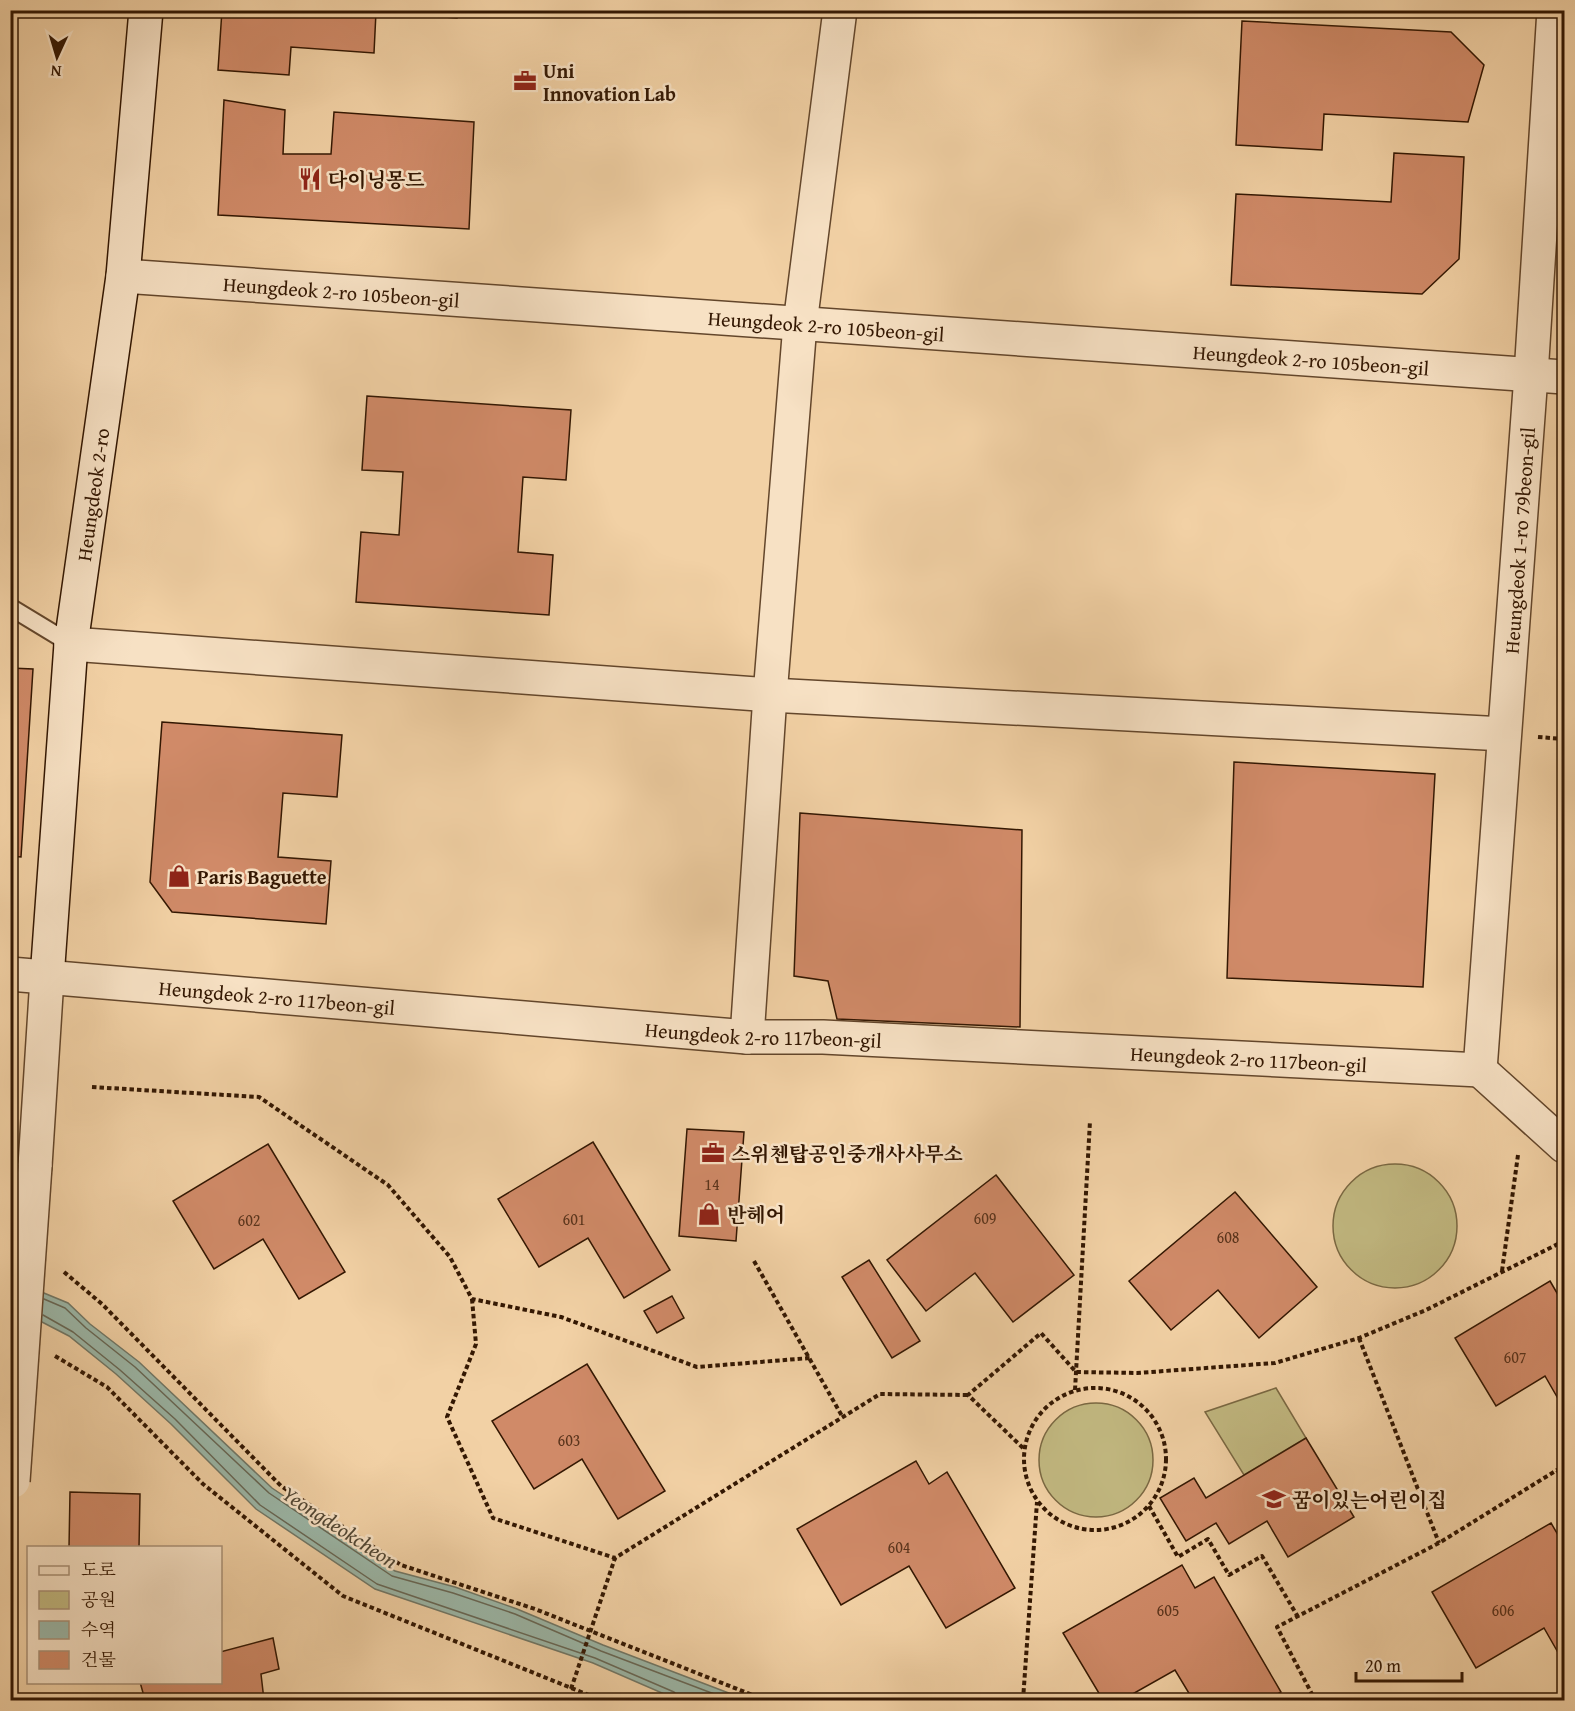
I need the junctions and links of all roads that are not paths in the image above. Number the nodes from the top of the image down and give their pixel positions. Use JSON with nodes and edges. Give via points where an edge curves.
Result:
{"nodes":[{"id":1,"x":146,"y":10,"type":"edge"},
{"id":2,"x":840,"y":10,"type":"edge"},
{"id":3,"x":1554,"y":10,"type":"edge"},
{"id":4,"x":123,"y":276,"type":"junction"},
{"id":5,"x":800,"y":324,"type":"junction"},
{"id":6,"x":1531,"y":375,"type":"junction"},
{"id":7,"x":1564,"y":377,"type":"edge"},
{"id":8,"x":10,"y":607,"type":"edge"},
{"id":9,"x":70,"y":644,"type":"junction"},
{"id":10,"x":770,"y":695,"type":"junction"},
{"id":11,"x":1504,"y":734,"type":"junction"},
{"id":12,"x":10,"y":974,"type":"edge"},
{"id":13,"x":47,"y":978,"type":"junction"},
{"id":14,"x":747,"y":1037,"type":"junction"},
{"id":15,"x":1480,"y":1070,"type":"junction"},
{"id":16,"x":1564,"y":1146,"type":"edge"},
{"id":17,"x":13,"y":1481,"type":"dead end"}],
"edges":[{"from":1,"to":4,"type":"street","name":"Heungdeok 2-ro"},
{"from":2,"to":5,"type":"street"},
{"from":3,"to":6,"type":"street","name":"Heungdeok 1-ro 79beon-gil"},
{"from":4,"to":5,"type":"street","name":"Heungdeok 2-ro 105beon-gil"},
{"from":4,"to":9,"type":"street","name":"Heungdeok 2-ro"},
{"from":5,"to":6,"type":"street","name":"Heungdeok 2-ro 105beon-gil"},
{"from":5,"to":10,"type":"street"},
{"from":6,"to":7,"type":"street","name":"Heungdeok 2-ro 105beon-gil"},
{"from":6,"to":11,"type":"street","name":"Heungdeok 1-ro 79beon-gil"},
{"from":8,"to":9,"type":"lane"},
{"from":9,"to":10,"type":"street"},
{"from":9,"to":13,"type":"street","name":"Heungdeok 2-ro"},
{"from":10,"to":11,"type":"street"},
{"from":10,"to":14,"type":"street"},
{"from":11,"to":15,"type":"street","name":"Heungdeok 1-ro 79beon-gil"},
{"from":12,"to":13,"type":"street","name":"Heungdeok 2-ro 117beon-gil"},
{"from":13,"to":14,"type":"street","name":"Heungdeok 2-ro 117beon-gil"},
{"from":13,"to":17,"type":"street","name":"Heungdeok 2-ro","bridge":true},
{"from":14,"to":15,"type":"street","name":"Heungdeok 2-ro 117beon-gil","via":[[823,1037]]},
{"from":15,"to":16,"type":"street"}]}
